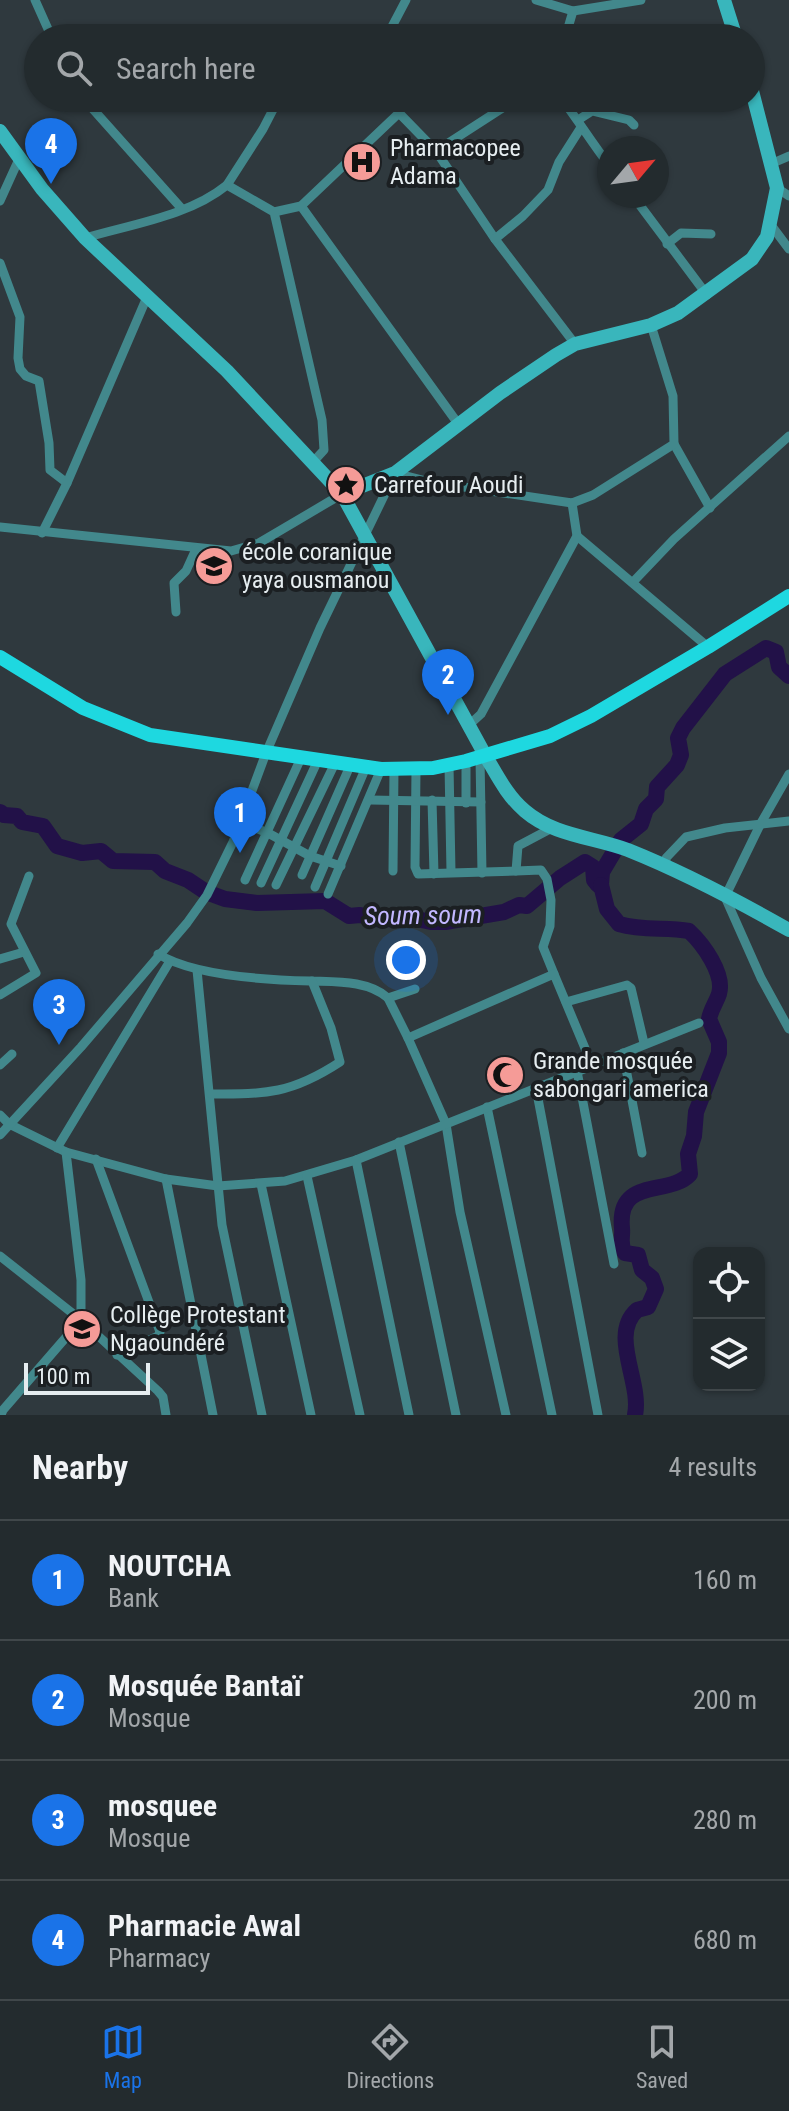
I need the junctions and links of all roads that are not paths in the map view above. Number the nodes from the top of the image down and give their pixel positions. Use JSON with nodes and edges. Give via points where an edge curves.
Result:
{"nodes":[{"id":1,"x":35,"y":0,"type":"edge"},
{"id":2,"x":406,"y":0,"type":"edge"},
{"id":3,"x":536,"y":0,"type":"edge"},
{"id":4,"x":641,"y":0,"type":"edge"},
{"id":5,"x":724,"y":0,"type":"edge"},
{"id":6,"x":573,"y":11,"type":"junction"},
{"id":7,"x":46,"y":24,"type":"edge"},
{"id":8,"x":393,"y":24,"type":"edge"},
{"id":9,"x":569,"y":24,"type":"edge"},
{"id":10,"x":732,"y":24,"type":"edge"},
{"id":11,"x":95,"y":112,"type":"edge"},
{"id":12,"x":271,"y":112,"type":"edge"},
{"id":13,"x":496,"y":112,"type":"edge"},
{"id":14,"x":571,"y":112,"type":"edge"},
{"id":15,"x":591,"y":112,"type":"edge"},
{"id":16,"x":596,"y":112,"type":"edge"},
{"id":17,"x":758,"y":112,"type":"edge"},
{"id":18,"x":399,"y":113,"type":"joint"},
{"id":19,"x":579,"y":124,"type":"junction"},
{"id":20,"x":634,"y":125,"type":"dead end"},
{"id":21,"x":0,"y":131,"type":"edge"},
{"id":22,"x":597,"y":149,"type":"edge"},
{"id":23,"x":436,"y":151,"type":"junction"},
{"id":24,"x":789,"y":156,"type":"edge"},
{"id":25,"x":19,"y":159,"type":"junction"},
{"id":26,"x":773,"y":163,"type":"junction"},
{"id":27,"x":227,"y":185,"type":"junction"},
{"id":28,"x":783,"y":192,"type":"edge"},
{"id":29,"x":0,"y":201,"type":"edge"},
{"id":30,"x":301,"y":206,"type":"junction"},
{"id":31,"x":642,"y":208,"type":"edge"},
{"id":32,"x":182,"y":209,"type":"junction"},
{"id":33,"x":274,"y":212,"type":"junction"},
{"id":34,"x":771,"y":225,"type":"junction"},
{"id":35,"x":711,"y":234,"type":"dead end"},
{"id":36,"x":85,"y":238,"type":"junction"},
{"id":37,"x":495,"y":239,"type":"junction"},
{"id":38,"x":667,"y":244,"type":"junction"},
{"id":39,"x":789,"y":249,"type":"edge"},
{"id":40,"x":0,"y":263,"type":"edge"},
{"id":41,"x":707,"y":295,"type":"junction"},
{"id":42,"x":147,"y":297,"type":"junction"},
{"id":43,"x":651,"y":325,"type":"junction"},
{"id":44,"x":575,"y":344,"type":"junction"},
{"id":45,"x":459,"y":425,"type":"junction"},
{"id":46,"x":789,"y":436,"type":"edge"},
{"id":47,"x":674,"y":444,"type":"junction"},
{"id":48,"x":313,"y":462,"type":"junction"},
{"id":49,"x":395,"y":473,"type":"junction"},
{"id":50,"x":67,"y":483,"type":"junction"},
{"id":51,"x":342,"y":494,"type":"junction"},
{"id":52,"x":572,"y":503,"type":"junction"},
{"id":53,"x":710,"y":508,"type":"junction"},
{"id":54,"x":0,"y":527,"type":"edge"},
{"id":55,"x":42,"y":533,"type":"junction"},
{"id":56,"x":366,"y":535,"type":"junction"},
{"id":57,"x":577,"y":536,"type":"junction"},
{"id":58,"x":196,"y":549,"type":"junction"},
{"id":59,"x":633,"y":582,"type":"junction"},
{"id":60,"x":789,"y":596,"type":"edge"},
{"id":61,"x":176,"y":612,"type":"dead end"},
{"id":62,"x":708,"y":647,"type":"junction"},
{"id":63,"x":0,"y":657,"type":"edge"},
{"id":64,"x":469,"y":725,"type":"junction"},
{"id":65,"x":266,"y":753,"type":"junction"},
{"id":66,"x":301,"y":758,"type":"junction"},
{"id":67,"x":477,"y":758,"type":"junction"},
{"id":68,"x":318,"y":760,"type":"junction"},
{"id":69,"x":342,"y":764,"type":"junction"},
{"id":70,"x":449,"y":765,"type":"junction"},
{"id":71,"x":380,"y":769,"type":"junction"},
{"id":72,"x":416,"y":769,"type":"junction"},
{"id":73,"x":789,"y":774,"type":"edge"},
{"id":74,"x":370,"y":800,"type":"junction"},
{"id":75,"x":393,"y":800,"type":"junction"},
{"id":76,"x":414,"y":800,"type":"junction"},
{"id":77,"x":432,"y":800,"type":"junction"},
{"id":78,"x":449,"y":802,"type":"junction"},
{"id":79,"x":481,"y":802,"type":"junction"},
{"id":80,"x":466,"y":803,"type":"junction"},
{"id":81,"x":789,"y":821,"type":"edge"},
{"id":82,"x":240,"y":822,"type":"junction"},
{"id":83,"x":761,"y":823,"type":"junction"},
{"id":84,"x":552,"y":828,"type":"junction"},
{"id":85,"x":268,"y":833,"type":"junction"},
{"id":86,"x":281,"y":839,"type":"junction"},
{"id":87,"x":295,"y":847,"type":"junction"},
{"id":88,"x":310,"y":856,"type":"junction"},
{"id":89,"x":326,"y":860,"type":"junction"},
{"id":90,"x":341,"y":866,"type":"junction"},
{"id":91,"x":666,"y":868,"type":"junction"},
{"id":92,"x":393,"y":871,"type":"dead end"},
{"id":93,"x":516,"y":871,"type":"junction"},
{"id":94,"x":451,"y":872,"type":"junction"},
{"id":95,"x":482,"y":873,"type":"junction"},
{"id":96,"x":434,"y":874,"type":"junction"},
{"id":97,"x":302,"y":875,"type":"dead end"},
{"id":98,"x":29,"y":876,"type":"dead end"},
{"id":99,"x":245,"y":880,"type":"dead end"},
{"id":100,"x":261,"y":883,"type":"dead end"},
{"id":101,"x":276,"y":885,"type":"dead end"},
{"id":102,"x":315,"y":887,"type":"dead end"},
{"id":103,"x":328,"y":894,"type":"dead end"},
{"id":104,"x":725,"y":897,"type":"junction"},
{"id":105,"x":11,"y":924,"type":"junction"},
{"id":106,"x":0,"y":926,"type":"edge"},
{"id":107,"x":787,"y":927,"type":"edge"},
{"id":108,"x":24,"y":952,"type":"junction"},
{"id":109,"x":158,"y":954,"type":"junction"},
{"id":110,"x":0,"y":959,"type":"edge"},
{"id":111,"x":170,"y":961,"type":"junction"},
{"id":112,"x":197,"y":970,"type":"junction"},
{"id":113,"x":554,"y":974,"type":"junction"},
{"id":114,"x":312,"y":981,"type":"junction"},
{"id":115,"x":415,"y":989,"type":"dead end"},
{"id":116,"x":0,"y":995,"type":"edge"},
{"id":117,"x":388,"y":998,"type":"junction"},
{"id":118,"x":566,"y":1002,"type":"junction"},
{"id":119,"x":699,"y":1023,"type":"dead end"},
{"id":120,"x":789,"y":1029,"type":"edge"},
{"id":121,"x":408,"y":1038,"type":"junction"},
{"id":122,"x":644,"y":1043,"type":"junction"},
{"id":123,"x":623,"y":1053,"type":"junction"},
{"id":124,"x":12,"y":1054,"type":"dead end"},
{"id":125,"x":0,"y":1065,"type":"edge"},
{"id":126,"x":592,"y":1065,"type":"junction"},
{"id":127,"x":577,"y":1071,"type":"junction"},
{"id":128,"x":536,"y":1088,"type":"junction"},
{"id":129,"x":211,"y":1094,"type":"junction"},
{"id":130,"x":487,"y":1107,"type":"junction"},
{"id":131,"x":0,"y":1115,"type":"edge"},
{"id":132,"x":9,"y":1124,"type":"junction"},
{"id":133,"x":446,"y":1124,"type":"junction"},
{"id":134,"x":0,"y":1135,"type":"edge"},
{"id":135,"x":399,"y":1142,"type":"junction"},
{"id":136,"x":61,"y":1150,"type":"junction"},
{"id":137,"x":642,"y":1153,"type":"dead end"},
{"id":138,"x":96,"y":1159,"type":"junction"},
{"id":139,"x":356,"y":1160,"type":"junction"},
{"id":140,"x":307,"y":1176,"type":"junction"},
{"id":141,"x":166,"y":1179,"type":"junction"},
{"id":142,"x":261,"y":1184,"type":"junction"},
{"id":143,"x":218,"y":1186,"type":"junction"},
{"id":144,"x":0,"y":1256,"type":"edge"},
{"id":145,"x":614,"y":1264,"type":"dead end"},
{"id":146,"x":81,"y":1320,"type":"junction"},
{"id":147,"x":117,"y":1355,"type":"junction"},
{"id":148,"x":1,"y":1414,"type":"edge"},
{"id":149,"x":166,"y":1415,"type":"edge"},
{"id":150,"x":213,"y":1415,"type":"edge"},
{"id":151,"x":262,"y":1415,"type":"edge"},
{"id":152,"x":311,"y":1415,"type":"edge"},
{"id":153,"x":360,"y":1415,"type":"edge"},
{"id":154,"x":409,"y":1415,"type":"edge"},
{"id":155,"x":456,"y":1415,"type":"edge"},
{"id":156,"x":506,"y":1415,"type":"edge"},
{"id":157,"x":552,"y":1415,"type":"edge"},
{"id":158,"x":598,"y":1415,"type":"edge"}],
"edges":[{"from":1,"to":7,"type":"street"},
{"from":2,"to":8,"type":"street"},
{"from":3,"to":6,"type":"street"},
{"from":4,"to":6,"type":"street"},
{"from":5,"to":10,"type":"main road"},
{"from":6,"to":9,"type":"street"},
{"from":11,"to":32,"type":"street"},
{"from":12,"to":27,"type":"street"},
{"from":13,"to":23,"type":"street"},
{"from":14,"to":19,"type":"street"},
{"from":15,"to":19,"type":"street"},
{"from":16,"to":20,"type":"street"},
{"from":17,"to":26,"type":"main road"},
{"from":18,"to":23,"type":"street"},
{"from":18,"to":30,"type":"street"},
{"from":19,"to":22,"type":"street"},
{"from":19,"to":37,"type":"street","via":[[548,190]]},
{"from":21,"to":25,"type":"main road"},
{"from":23,"to":37,"type":"street"},
{"from":24,"to":26,"type":"street"},
{"from":25,"to":29,"type":"street"},
{"from":25,"to":36,"type":"main road"},
{"from":26,"to":28,"type":"main road"},
{"from":27,"to":32,"type":"street"},
{"from":27,"to":33,"type":"street"},
{"from":28,"to":34,"type":"main road"},
{"from":30,"to":33,"type":"street"},
{"from":30,"to":45,"type":"street"},
{"from":31,"to":38,"type":"street"},
{"from":32,"to":36,"type":"street"},
{"from":33,"to":48,"type":"street","via":[[322,420],[324,450]]},
{"from":34,"to":39,"type":"street"},
{"from":34,"to":41,"type":"main road","via":[[752,259]]},
{"from":35,"to":38,"type":"street","via":[[681,233]]},
{"from":36,"to":42,"type":"main road"},
{"from":37,"to":44,"type":"street"},
{"from":38,"to":41,"type":"street"},
{"from":40,"to":50,"type":"street","via":[[20,317],[20,369],[39,381],[50,470]]},
{"from":41,"to":43,"type":"main road"},
{"from":42,"to":48,"type":"main road"},
{"from":42,"to":50,"type":"street"},
{"from":43,"to":44,"type":"main road"},
{"from":43,"to":47,"type":"street","via":[[673,396]]},
{"from":44,"to":45,"type":"main road"},
{"from":45,"to":49,"type":"main road"},
{"from":46,"to":53,"type":"street"},
{"from":47,"to":52,"type":"street"},
{"from":47,"to":53,"type":"street"},
{"from":48,"to":51,"type":"main road"},
{"from":49,"to":51,"type":"main road"},
{"from":49,"to":52,"type":"street"},
{"from":49,"to":56,"type":"street"},
{"from":50,"to":55,"type":"street"},
{"from":51,"to":56,"type":"main road"},
{"from":51,"to":58,"type":"street","via":[[246,548]]},
{"from":52,"to":57,"type":"street"},
{"from":53,"to":59,"type":"street"},
{"from":54,"to":55,"type":"street"},
{"from":55,"to":58,"type":"street"},
{"from":56,"to":64,"type":"main road"},
{"from":56,"to":65,"type":"street"},
{"from":57,"to":59,"type":"street"},
{"from":57,"to":64,"type":"street","via":[[481,714]]},
{"from":58,"to":61,"type":"street","via":[[174,583]]},
{"from":59,"to":62,"type":"street"},
{"from":60,"to":62,"type":"main road"},
{"from":62,"to":67,"type":"main road","via":[[550,736]]},
{"from":63,"to":65,"type":"main road","via":[[83,708],[127,727]]},
{"from":64,"to":67,"type":"main road"},
{"from":65,"to":66,"type":"main road"},
{"from":65,"to":82,"type":"street"},
{"from":66,"to":68,"type":"main road"},
{"from":66,"to":85,"type":"street"},
{"from":67,"to":70,"type":"main road"},
{"from":67,"to":79,"type":"street"},
{"from":67,"to":80,"type":"street"},
{"from":67,"to":84,"type":"main road","via":[[524,810]]},
{"from":68,"to":69,"type":"main road"},
{"from":68,"to":86,"type":"street"},
{"from":69,"to":71,"type":"main road"},
{"from":69,"to":87,"type":"street"},
{"from":69,"to":88,"type":"street"},
{"from":70,"to":72,"type":"main road"},
{"from":70,"to":78,"type":"street"},
{"from":71,"to":72,"type":"main road"},
{"from":71,"to":74,"type":"street"},
{"from":71,"to":75,"type":"street"},
{"from":71,"to":89,"type":"street"},
{"from":72,"to":76,"type":"street"},
{"from":73,"to":83,"type":"street"},
{"from":74,"to":75,"type":"street"},
{"from":74,"to":90,"type":"street"},
{"from":75,"to":76,"type":"street"},
{"from":75,"to":92,"type":"street"},
{"from":76,"to":77,"type":"street"},
{"from":76,"to":96,"type":"street","via":[[415,870]]},
{"from":77,"to":78,"type":"street"},
{"from":77,"to":96,"type":"street"},
{"from":78,"to":80,"type":"street"},
{"from":78,"to":94,"type":"street"},
{"from":79,"to":80,"type":"street"},
{"from":79,"to":95,"type":"street"},
{"from":81,"to":83,"type":"street"},
{"from":82,"to":85,"type":"street"},
{"from":82,"to":109,"type":"street","via":[[217,879]]},
{"from":83,"to":91,"type":"street","via":[[686,837],[666,858]]},
{"from":83,"to":104,"type":"street"},
{"from":84,"to":91,"type":"main road","via":[[627,850]]},
{"from":84,"to":93,"type":"street","via":[[518,846]]},
{"from":85,"to":86,"type":"street"},
{"from":85,"to":99,"type":"street"},
{"from":86,"to":87,"type":"street"},
{"from":86,"to":100,"type":"street"},
{"from":87,"to":88,"type":"street"},
{"from":87,"to":101,"type":"street"},
{"from":88,"to":89,"type":"street"},
{"from":88,"to":97,"type":"street"},
{"from":89,"to":90,"type":"street"},
{"from":89,"to":102,"type":"street"},
{"from":90,"to":103,"type":"street"},
{"from":91,"to":104,"type":"main road"},
{"from":93,"to":95,"type":"street"},
{"from":93,"to":113,"type":"street","via":[[541,870],[548,882],[552,916],[543,947]]},
{"from":94,"to":95,"type":"street"},
{"from":94,"to":96,"type":"street"},
{"from":98,"to":105,"type":"street"},
{"from":104,"to":107,"type":"main road"},
{"from":104,"to":120,"type":"street"},
{"from":105,"to":106,"type":"street"},
{"from":105,"to":108,"type":"street"},
{"from":108,"to":110,"type":"street"},
{"from":108,"to":116,"type":"street","via":[[36,973]]},
{"from":109,"to":111,"type":"street"},
{"from":109,"to":132,"type":"street"},
{"from":111,"to":112,"type":"street"},
{"from":111,"to":136,"type":"street"},
{"from":112,"to":114,"type":"street"},
{"from":112,"to":129,"type":"street"},
{"from":113,"to":118,"type":"street"},
{"from":113,"to":121,"type":"street"},
{"from":114,"to":117,"type":"street","via":[[339,981]]},
{"from":114,"to":129,"type":"street","via":[[340,1062],[287,1090]]},
{"from":115,"to":117,"type":"street"},
{"from":117,"to":121,"type":"street"},
{"from":118,"to":122,"type":"street","via":[[627,985]]},
{"from":118,"to":126,"type":"street"},
{"from":119,"to":122,"type":"street"},
{"from":121,"to":133,"type":"street"},
{"from":122,"to":123,"type":"street"},
{"from":123,"to":126,"type":"street"},
{"from":123,"to":137,"type":"street"},
{"from":124,"to":125,"type":"street"},
{"from":126,"to":127,"type":"street"},
{"from":127,"to":128,"type":"street"},
{"from":127,"to":145,"type":"street"},
{"from":128,"to":130,"type":"street"},
{"from":128,"to":158,"type":"street"},
{"from":129,"to":143,"type":"street"},
{"from":130,"to":133,"type":"street"},
{"from":130,"to":157,"type":"street"},
{"from":131,"to":132,"type":"street"},
{"from":132,"to":134,"type":"street"},
{"from":132,"to":136,"type":"street"},
{"from":133,"to":135,"type":"street"},
{"from":133,"to":156,"type":"street","via":[[460,1212]]},
{"from":135,"to":139,"type":"street"},
{"from":135,"to":155,"type":"street"},
{"from":136,"to":138,"type":"street"},
{"from":136,"to":146,"type":"street","via":[[81,1280]]},
{"from":138,"to":141,"type":"street"},
{"from":138,"to":147,"type":"street","via":[[160,1332]]},
{"from":139,"to":140,"type":"street"},
{"from":139,"to":154,"type":"street"},
{"from":140,"to":142,"type":"street"},
{"from":140,"to":153,"type":"street"},
{"from":141,"to":143,"type":"street"},
{"from":141,"to":150,"type":"street"},
{"from":142,"to":143,"type":"street"},
{"from":142,"to":152,"type":"street"},
{"from":143,"to":151,"type":"street"},
{"from":144,"to":146,"type":"street"},
{"from":146,"to":147,"type":"street"},
{"from":146,"to":148,"type":"street"},
{"from":147,"to":149,"type":"street","via":[[163,1397]]}]}
